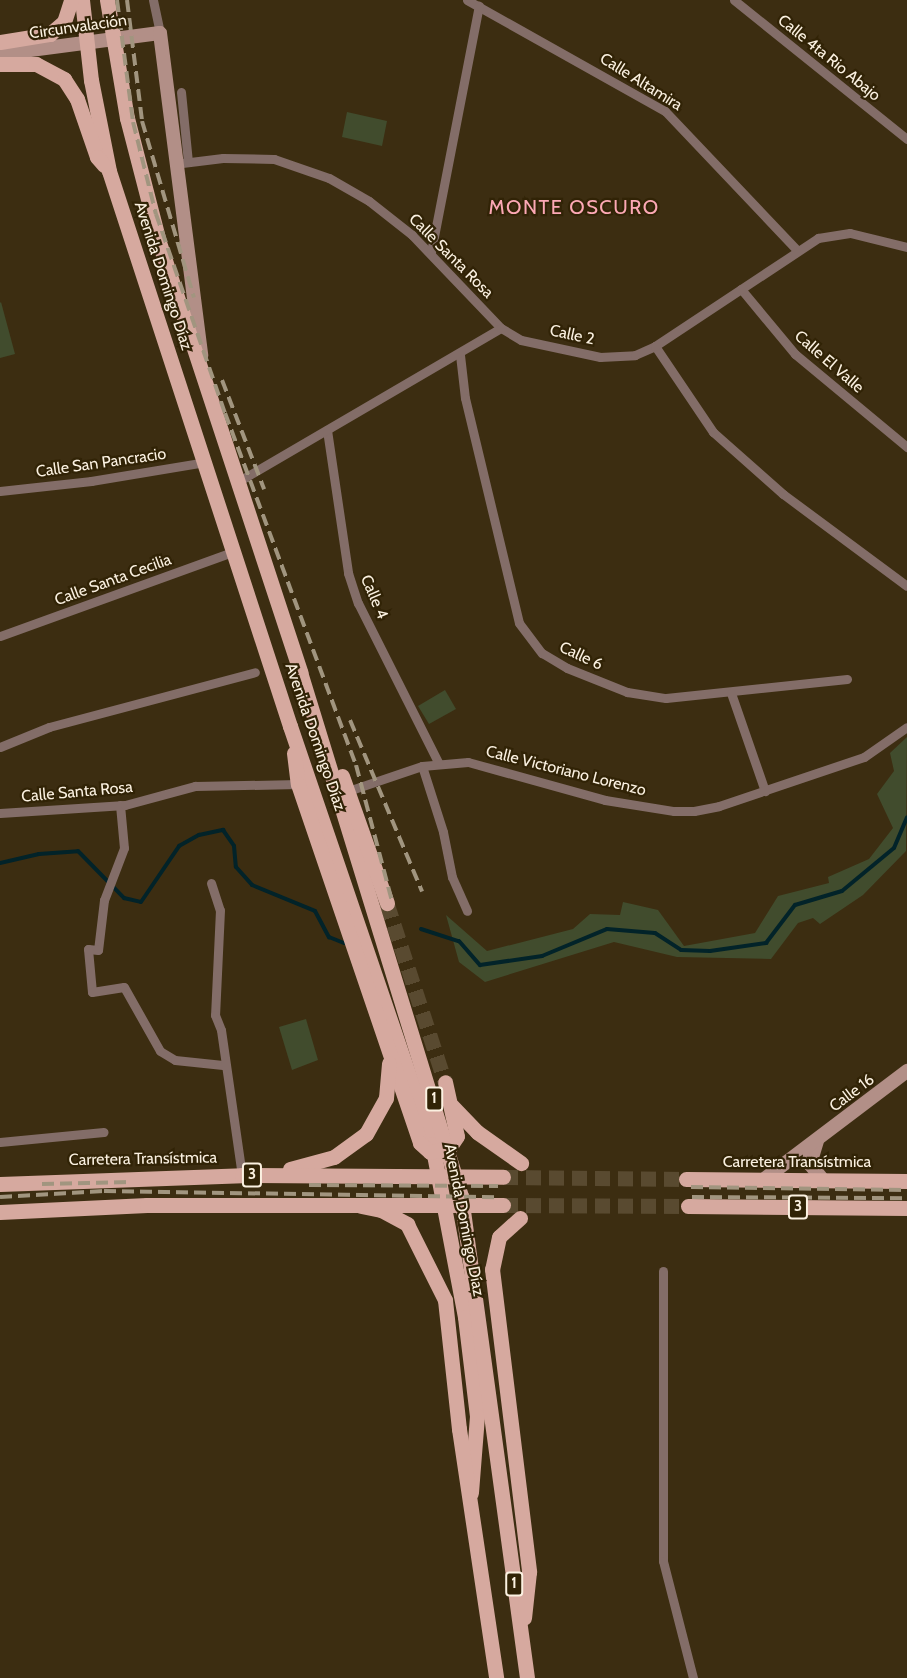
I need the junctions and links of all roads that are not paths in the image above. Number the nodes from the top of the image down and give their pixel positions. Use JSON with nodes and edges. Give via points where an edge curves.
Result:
{"nodes":[{"id":1,"x":71,"y":0,"type":"edge"},
{"id":2,"x":82,"y":0,"type":"edge"},
{"id":3,"x":107,"y":0,"type":"edge"},
{"id":4,"x":153,"y":0,"type":"edge"},
{"id":5,"x":467,"y":0,"type":"edge"},
{"id":6,"x":734,"y":0,"type":"edge"},
{"id":7,"x":479,"y":6,"type":"junction"},
{"id":8,"x":160,"y":33,"type":"junction"},
{"id":9,"x":0,"y":42,"type":"edge"},
{"id":10,"x":0,"y":54,"type":"edge"},
{"id":11,"x":0,"y":64,"type":"edge"},
{"id":12,"x":181,"y":92,"type":"dead end"},
{"id":13,"x":907,"y":139,"type":"edge"},
{"id":14,"x":181,"y":163,"type":"junction"},
{"id":15,"x":109,"y":171,"type":"junction"},
{"id":16,"x":907,"y":248,"type":"edge"},
{"id":17,"x":796,"y":249,"type":"junction"},
{"id":18,"x":431,"y":252,"type":"junction"},
{"id":19,"x":741,"y":289,"type":"junction"},
{"id":20,"x":501,"y":328,"type":"junction"},
{"id":21,"x":655,"y":346,"type":"junction"},
{"id":22,"x":460,"y":355,"type":"junction"},
{"id":23,"x":205,"y":378,"type":"junction"},
{"id":24,"x":327,"y":430,"type":"junction"},
{"id":25,"x":907,"y":447,"type":"edge"},
{"id":26,"x":206,"y":462,"type":"junction"},
{"id":27,"x":239,"y":481,"type":"junction"},
{"id":28,"x":0,"y":491,"type":"edge"},
{"id":29,"x":235,"y":551,"type":"junction"},
{"id":30,"x":907,"y":586,"type":"edge"},
{"id":31,"x":0,"y":636,"type":"edge"},
{"id":32,"x":255,"y":672,"type":"dead end"},
{"id":33,"x":847,"y":679,"type":"dead end"},
{"id":34,"x":731,"y":693,"type":"junction"},
{"id":35,"x":315,"y":720,"type":"junction"},
{"id":36,"x":290,"y":726,"type":"junction"},
{"id":37,"x":907,"y":727,"type":"edge"},
{"id":38,"x":0,"y":747,"type":"edge"},
{"id":39,"x":438,"y":762,"type":"junction"},
{"id":40,"x":422,"y":766,"type":"junction"},
{"id":41,"x":298,"y":784,"type":"junction"},
{"id":42,"x":348,"y":791,"type":"junction"},
{"id":43,"x":765,"y":791,"type":"junction"},
{"id":44,"x":120,"y":806,"type":"junction"},
{"id":45,"x":0,"y":813,"type":"edge"},
{"id":46,"x":211,"y":883,"type":"dead end"},
{"id":47,"x":387,"y":903,"type":"tunnel mouth"},
{"id":48,"x":467,"y":911,"type":"dead end"},
{"id":49,"x":384,"y":1033,"type":"junction"},
{"id":50,"x":223,"y":1065,"type":"junction"},
{"id":51,"x":907,"y":1071,"type":"edge"},
{"id":52,"x":445,"y":1082,"type":"tunnel mouth"},
{"id":53,"x":451,"y":1105,"type":"junction"},
{"id":54,"x":104,"y":1132,"type":"dead end"},
{"id":55,"x":818,"y":1141,"type":"junction"},
{"id":56,"x":0,"y":1142,"type":"edge"},
{"id":57,"x":521,"y":1162,"type":"dead end"},
{"id":58,"x":242,"y":1175,"type":"junction"},
{"id":59,"x":264,"y":1175,"type":"junction"},
{"id":60,"x":503,"y":1177,"type":"tunnel mouth"},
{"id":61,"x":686,"y":1179,"type":"tunnel mouth"},
{"id":62,"x":763,"y":1180,"type":"junction"},
{"id":63,"x":823,"y":1180,"type":"junction"},
{"id":64,"x":907,"y":1180,"type":"edge"},
{"id":65,"x":0,"y":1184,"type":"edge"},
{"id":66,"x":503,"y":1205,"type":"tunnel mouth"},
{"id":67,"x":361,"y":1206,"type":"junction"},
{"id":68,"x":688,"y":1206,"type":"tunnel mouth"},
{"id":69,"x":907,"y":1208,"type":"edge"},
{"id":70,"x":0,"y":1212,"type":"edge"},
{"id":71,"x":520,"y":1218,"type":"dead end"},
{"id":72,"x":663,"y":1271,"type":"dead end"},
{"id":73,"x":493,"y":1280,"type":"junction"},
{"id":74,"x":445,"y":1300,"type":"junction"},
{"id":75,"x":471,"y":1493,"type":"junction"},
{"id":76,"x":521,"y":1635,"type":"junction"},
{"id":77,"x":496,"y":1678,"type":"edge"},
{"id":78,"x":527,"y":1678,"type":"edge"},
{"id":79,"x":693,"y":1678,"type":"edge"}],
"edges":[{"from":1,"to":9,"type":"main road","via":[[64,22],[50,34]]},
{"from":2,"to":15,"type":"main road","name":"Avenida Domingo Díaz","via":[[91,80]]},
{"from":3,"to":23,"type":"main road","name":"Avenida Domingo Díaz","via":[[137,160]]},
{"from":4,"to":8,"type":"street"},
{"from":5,"to":7,"type":"street","name":"Calle Altamira"},
{"from":6,"to":13,"type":"street","name":"Calle 4ta Rio Abajo"},
{"from":7,"to":17,"type":"street","name":"Calle Altamira","via":[[665,111]]},
{"from":7,"to":18,"type":"street"},
{"from":8,"to":10,"type":"main road","name":"Circunvalación"},
{"from":8,"to":14,"type":"main road"},
{"from":11,"to":15,"type":"main road","via":[[36,64],[64,79],[77,99],[97,157]]},
{"from":12,"to":14,"type":"street"},
{"from":14,"to":18,"type":"street","name":"Calle Santa Rosa","via":[[255,158],[291,163],[329,178],[369,201]]},
{"from":14,"to":23,"type":"main road"},
{"from":15,"to":26,"type":"main road","name":"Avenida Domingo Díaz"},
{"from":16,"to":17,"type":"street","name":"Calle 2","via":[[850,233],[818,238]]},
{"from":17,"to":19,"type":"street","name":"Calle 2"},
{"from":18,"to":20,"type":"street","name":"Calle Santa Rosa"},
{"from":19,"to":21,"type":"street","name":"Calle 2"},
{"from":19,"to":25,"type":"street","name":"Calle El Valle","via":[[795,354]]},
{"from":20,"to":21,"type":"street","name":"Calle 2","via":[[521,340],[600,357],[635,355]]},
{"from":20,"to":22,"type":"street"},
{"from":21,"to":30,"type":"street","via":[[713,432],[783,494]]},
{"from":22,"to":24,"type":"street"},
{"from":22,"to":34,"type":"street","name":"Calle 6","via":[[465,398],[519,623],[533,644],[552,661],[627,692],[666,698]]},
{"from":23,"to":27,"type":"main road","name":"Avenida Domingo Díaz"},
{"from":24,"to":27,"type":"street"},
{"from":24,"to":39,"type":"street","name":"Calle 4","via":[[348,573],[362,611]]},
{"from":26,"to":28,"type":"street","name":"Calle San Pancracio"},
{"from":26,"to":29,"type":"main road","name":"Avenida Domingo Díaz"},
{"from":27,"to":35,"type":"main road","name":"Avenida Domingo Díaz"},
{"from":29,"to":31,"type":"street","name":"Calle Santa Cecilia"},
{"from":29,"to":36,"type":"main road","name":"Avenida Domingo Díaz"},
{"from":32,"to":38,"type":"street","via":[[49,727]]},
{"from":33,"to":34,"type":"street","name":"Calle 6"},
{"from":34,"to":43,"type":"street"},
{"from":35,"to":42,"type":"main road","via":[[334,750]]},
{"from":35,"to":76,"type":"main road","name":"Avenida Domingo Díaz","number":"1","via":[[461,1196]]},
{"from":36,"to":41,"type":"main road"},
{"from":36,"to":75,"type":"main road","name":"Avenida Domingo Díaz","via":[[415,1090],[444,1192],[477,1416]]},
{"from":37,"to":43,"type":"street","name":"Calle Victoriano Lorenzo","via":[[864,757]]},
{"from":39,"to":40,"type":"street","name":"Calle Victoriano Lorenzo"},
{"from":39,"to":43,"type":"street","name":"Calle Victoriano Lorenzo","via":[[487,766],[605,800],[674,811],[720,806]]},
{"from":40,"to":42,"type":"street","name":"Calle Victoriano Lorenzo"},
{"from":40,"to":48,"type":"street","via":[[443,832],[452,877]]},
{"from":41,"to":44,"type":"street","name":"Calle Santa Rosa","via":[[195,786]]},
{"from":41,"to":49,"type":"main road"},
{"from":42,"to":47,"type":"main road"},
{"from":44,"to":45,"type":"street","name":"Calle Santa Rosa"},
{"from":44,"to":50,"type":"street","via":[[124,848],[107,890],[98,950],[88,950],[92,992],[124,987],[160,1051],[175,1060]]},
{"from":46,"to":50,"type":"street","via":[[220,910],[215,1016],[221,1030]]},
{"from":49,"to":53,"type":"main road","via":[[425,1150],[440,1152],[456,1141],[458,1131]]},
{"from":49,"to":59,"type":"main road","via":[[388,1088],[381,1110],[366,1134],[334,1157]]},
{"from":50,"to":58,"type":"street"},
{"from":51,"to":55,"type":"main road","name":"Calle 16"},
{"from":52,"to":53,"type":"main road"},
{"from":53,"to":57,"type":"main road","via":[[477,1132]]},
{"from":54,"to":56,"type":"street"},
{"from":55,"to":62,"type":"main road","name":"Calle 16"},
{"from":55,"to":63,"type":"main road","via":[[810,1164]]},
{"from":58,"to":59,"type":"main road","name":"Carretera Transístmica","number":"3"},
{"from":58,"to":65,"type":"main road","name":"Carretera Transístmica","number":"3"},
{"from":59,"to":60,"type":"main road","name":"Carretera Transístmica","number":"3"},
{"from":61,"to":62,"type":"main road","name":"Carretera Transístmica","number":"3"},
{"from":62,"to":63,"type":"main road","name":"Carretera Transístmica","number":"3"},
{"from":63,"to":64,"type":"main road","name":"Carretera Transístmica","number":"3"},
{"from":66,"to":67,"type":"main road","number":"3"},
{"from":67,"to":70,"type":"main road","number":"3","via":[[147,1205]]},
{"from":67,"to":74,"type":"main road","via":[[381,1210],[407,1224]]},
{"from":68,"to":69,"type":"main road","number":"3"},
{"from":71,"to":73,"type":"main road","via":[[496,1243]]},
{"from":72,"to":79,"type":"street","via":[[663,1561]]},
{"from":73,"to":74,"type":"main road","via":[[477,1267],[458,1270],[451,1277]]},
{"from":73,"to":76,"type":"main road","via":[[529,1572]]},
{"from":74,"to":75,"type":"main road","via":[[459,1429]]},
{"from":75,"to":77,"type":"main road","number":"1"},
{"from":76,"to":78,"type":"main road","number":"1"}]}
